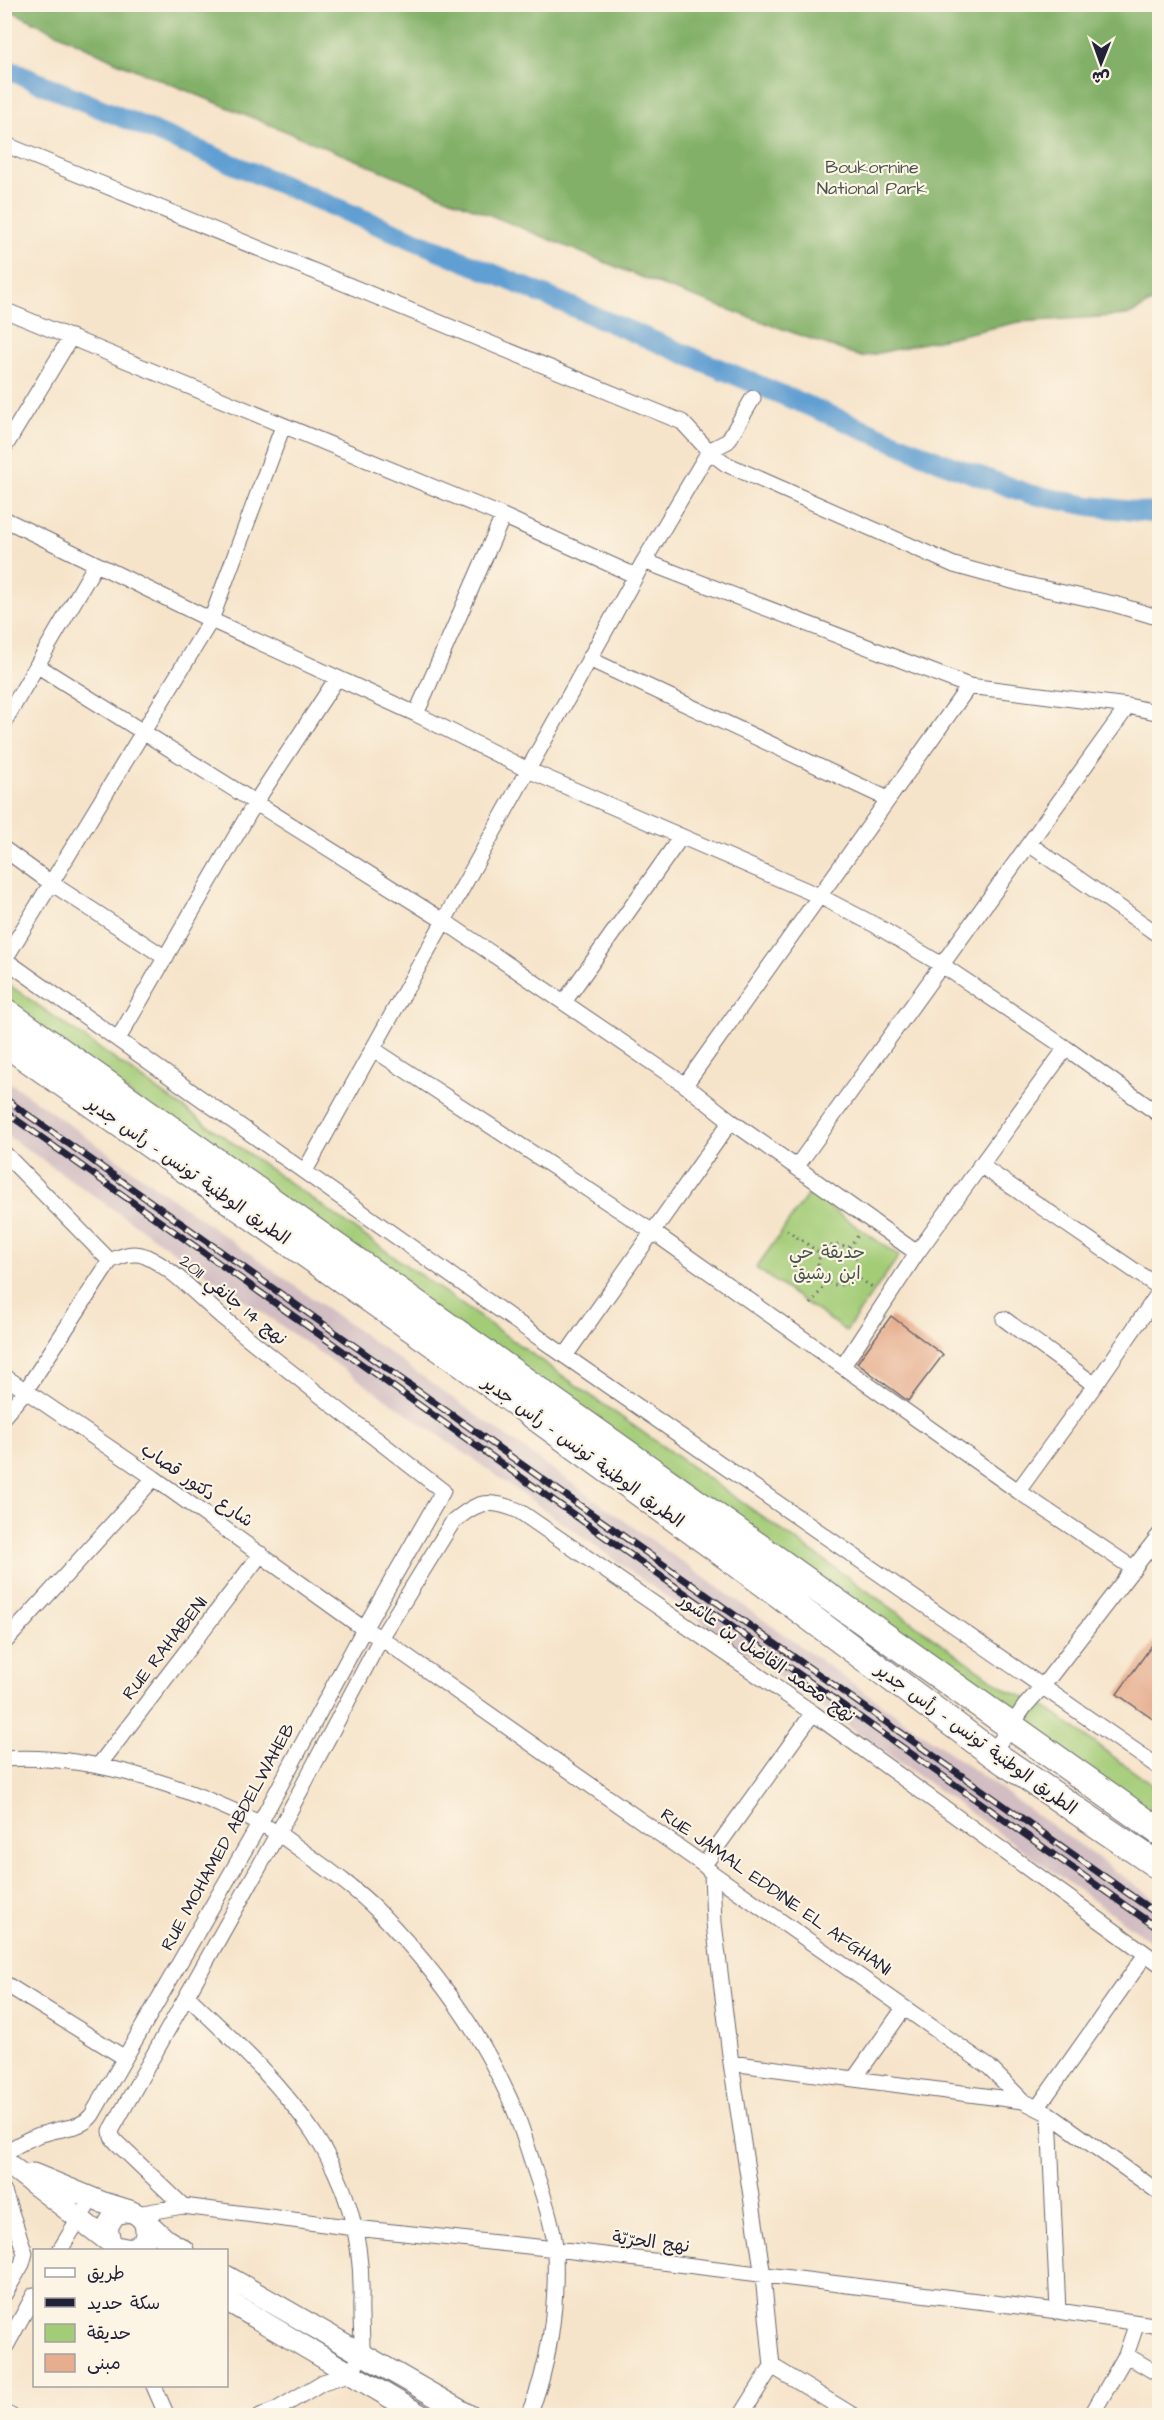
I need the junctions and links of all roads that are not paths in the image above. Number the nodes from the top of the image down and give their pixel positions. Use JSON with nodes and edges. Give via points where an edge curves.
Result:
{"nodes":[{"id":1,"x":4,"y":144,"type":"edge"},
{"id":2,"x":4,"y":310,"type":"edge"},
{"id":3,"x":70,"y":337,"type":"junction"},
{"id":4,"x":753,"y":398,"type":"dead end"},
{"id":5,"x":283,"y":426,"type":"junction"},
{"id":6,"x":4,"y":448,"type":"edge"},
{"id":7,"x":709,"y":452,"type":"junction"},
{"id":8,"x":503,"y":516,"type":"junction"},
{"id":9,"x":4,"y":519,"type":"edge"},
{"id":10,"x":644,"y":561,"type":"junction"},
{"id":11,"x":96,"y":564,"type":"junction"},
{"id":12,"x":636,"y":576,"type":"junction"},
{"id":13,"x":1160,"y":618,"type":"edge"},
{"id":14,"x":211,"y":620,"type":"junction"},
{"id":15,"x":589,"y":659,"type":"junction"},
{"id":16,"x":38,"y":666,"type":"junction"},
{"id":17,"x":337,"y":678,"type":"junction"},
{"id":18,"x":969,"y":686,"type":"junction"},
{"id":19,"x":1128,"y":706,"type":"junction"},
{"id":20,"x":1160,"y":713,"type":"edge"},
{"id":21,"x":416,"y":714,"type":"junction"},
{"id":22,"x":4,"y":722,"type":"edge"},
{"id":23,"x":144,"y":732,"type":"junction"},
{"id":24,"x":528,"y":770,"type":"junction"},
{"id":25,"x":888,"y":799,"type":"junction"},
{"id":26,"x":255,"y":803,"type":"junction"},
{"id":27,"x":681,"y":837,"type":"junction"},
{"id":28,"x":1029,"y":844,"type":"junction"},
{"id":29,"x":4,"y":849,"type":"edge"},
{"id":30,"x":51,"y":883,"type":"junction"},
{"id":31,"x":819,"y":896,"type":"junction"},
{"id":32,"x":444,"y":921,"type":"junction"},
{"id":33,"x":1160,"y":936,"type":"edge"},
{"id":34,"x":166,"y":958,"type":"junction"},
{"id":35,"x":5,"y":959,"type":"edge"},
{"id":36,"x":942,"y":965,"type":"junction"},
{"id":37,"x":564,"y":1002,"type":"junction"},
{"id":38,"x":4,"y":1011,"type":"edge"},
{"id":39,"x":118,"y":1039,"type":"junction"},
{"id":40,"x":4,"y":1042,"type":"edge"},
{"id":41,"x":1066,"y":1048,"type":"junction"},
{"id":42,"x":373,"y":1049,"type":"junction"},
{"id":43,"x":685,"y":1085,"type":"junction"},
{"id":44,"x":1160,"y":1116,"type":"edge"},
{"id":45,"x":731,"y":1121,"type":"junction"},
{"id":46,"x":4,"y":1153,"type":"edge"},
{"id":47,"x":980,"y":1165,"type":"junction"},
{"id":48,"x":797,"y":1166,"type":"junction"},
{"id":49,"x":305,"y":1171,"type":"junction"},
{"id":50,"x":653,"y":1232,"type":"junction"},
{"id":51,"x":917,"y":1253,"type":"junction"},
{"id":52,"x":110,"y":1261,"type":"junction"},
{"id":53,"x":1160,"y":1289,"type":"edge"},
{"id":54,"x":1004,"y":1319,"type":"dead end"},
{"id":55,"x":565,"y":1356,"type":"junction"},
{"id":56,"x":843,"y":1366,"type":"junction"},
{"id":57,"x":4,"y":1376,"type":"edge"},
{"id":58,"x":1095,"y":1385,"type":"junction"},
{"id":59,"x":26,"y":1390,"type":"junction"},
{"id":60,"x":4,"y":1416,"type":"edge"},
{"id":61,"x":154,"y":1478,"type":"junction"},
{"id":62,"x":443,"y":1491,"type":"joint"},
{"id":63,"x":1018,"y":1491,"type":"junction"},
{"id":64,"x":1160,"y":1534,"type":"edge"},
{"id":65,"x":261,"y":1554,"type":"junction"},
{"id":66,"x":1134,"y":1569,"type":"junction"},
{"id":67,"x":364,"y":1629,"type":"junction"},
{"id":68,"x":381,"y":1638,"type":"junction"},
{"id":69,"x":4,"y":1643,"type":"edge"},
{"id":70,"x":1042,"y":1687,"type":"junction"},
{"id":71,"x":813,"y":1713,"type":"junction"},
{"id":72,"x":1010,"y":1728,"type":"junction"},
{"id":73,"x":992,"y":1753,"type":"junction"},
{"id":74,"x":4,"y":1759,"type":"edge"},
{"id":75,"x":99,"y":1765,"type":"junction"},
{"id":76,"x":1160,"y":1768,"type":"edge"},
{"id":77,"x":260,"y":1823,"type":"junction"},
{"id":78,"x":1160,"y":1832,"type":"edge"},
{"id":79,"x":278,"y":1833,"type":"junction"},
{"id":80,"x":1160,"y":1867,"type":"edge"},
{"id":81,"x":708,"y":1869,"type":"junction"},
{"id":82,"x":1146,"y":1954,"type":"junction"},
{"id":83,"x":1160,"y":1964,"type":"edge"},
{"id":84,"x":4,"y":1983,"type":"edge"},
{"id":85,"x":187,"y":1996,"type":"junction"},
{"id":86,"x":904,"y":2008,"type":"junction"},
{"id":87,"x":125,"y":2058,"type":"junction"},
{"id":88,"x":731,"y":2063,"type":"junction"},
{"id":89,"x":855,"y":2079,"type":"junction"},
{"id":90,"x":1023,"y":2101,"type":"junction"},
{"id":91,"x":1043,"y":2111,"type":"junction"},
{"id":92,"x":6,"y":2160,"type":"edge"},
{"id":93,"x":4,"y":2192,"type":"edge"},
{"id":94,"x":1160,"y":2193,"type":"edge"},
{"id":95,"x":92,"y":2198,"type":"junction"},
{"id":96,"x":183,"y":2206,"type":"junction"},
{"id":97,"x":137,"y":2215,"type":"junction"},
{"id":98,"x":79,"y":2219,"type":"junction"},
{"id":99,"x":355,"y":2228,"type":"junction"},
{"id":100,"x":118,"y":2248,"type":"edge"},
{"id":101,"x":61,"y":2249,"type":"edge"},
{"id":102,"x":133,"y":2249,"type":"edge"},
{"id":103,"x":181,"y":2249,"type":"edge"},
{"id":104,"x":556,"y":2249,"type":"junction"},
{"id":105,"x":763,"y":2276,"type":"junction"},
{"id":106,"x":228,"y":2277,"type":"edge"},
{"id":107,"x":4,"y":2295,"type":"edge"},
{"id":108,"x":33,"y":2297,"type":"edge"},
{"id":109,"x":228,"y":2302,"type":"edge"},
{"id":110,"x":1058,"y":2311,"type":"junction"},
{"id":111,"x":1137,"y":2323,"type":"junction"},
{"id":112,"x":1160,"y":2326,"type":"edge"},
{"id":113,"x":360,"y":2328,"type":"junction"},
{"id":114,"x":337,"y":2338,"type":"junction"},
{"id":115,"x":4,"y":2350,"type":"edge"},
{"id":116,"x":363,"y":2353,"type":"junction"},
{"id":117,"x":1126,"y":2355,"type":"junction"},
{"id":118,"x":326,"y":2359,"type":"junction"},
{"id":119,"x":772,"y":2366,"type":"junction"},
{"id":120,"x":349,"y":2374,"type":"junction"},
{"id":121,"x":1160,"y":2375,"type":"edge"},
{"id":122,"x":323,"y":2382,"type":"junction"},
{"id":123,"x":155,"y":2387,"type":"edge"},
{"id":124,"x":4,"y":2413,"type":"edge"},
{"id":125,"x":11,"y":2415,"type":"edge"},
{"id":126,"x":167,"y":2415,"type":"edge"},
{"id":127,"x":260,"y":2415,"type":"edge"},
{"id":128,"x":422,"y":2415,"type":"edge"},
{"id":129,"x":470,"y":2415,"type":"edge"},
{"id":130,"x":528,"y":2415,"type":"edge"},
{"id":131,"x":741,"y":2415,"type":"edge"},
{"id":132,"x":854,"y":2415,"type":"edge"},
{"id":133,"x":1091,"y":2415,"type":"edge"}],
"edges":[{"from":1,"to":7,"type":"street","via":[[682,422]]},
{"from":2,"to":3,"type":"street"},
{"from":3,"to":5,"type":"street"},
{"from":3,"to":6,"type":"street"},
{"from":4,"to":7,"type":"street","via":[[728,441]]},
{"from":5,"to":8,"type":"street"},
{"from":5,"to":14,"type":"street"},
{"from":7,"to":10,"type":"street"},
{"from":7,"to":13,"type":"street","via":[[726,464],[954,565]]},
{"from":8,"to":12,"type":"street"},
{"from":8,"to":21,"type":"street"},
{"from":9,"to":11,"type":"street"},
{"from":10,"to":12,"type":"street"},
{"from":10,"to":18,"type":"street"},
{"from":11,"to":14,"type":"street"},
{"from":11,"to":16,"type":"street"},
{"from":12,"to":15,"type":"street"},
{"from":14,"to":17,"type":"street"},
{"from":14,"to":23,"type":"street"},
{"from":15,"to":24,"type":"street"},
{"from":15,"to":25,"type":"street"},
{"from":16,"to":22,"type":"street"},
{"from":16,"to":23,"type":"street"},
{"from":17,"to":21,"type":"street"},
{"from":17,"to":26,"type":"street"},
{"from":18,"to":19,"type":"street"},
{"from":18,"to":25,"type":"street"},
{"from":19,"to":20,"type":"street"},
{"from":19,"to":28,"type":"street"},
{"from":21,"to":24,"type":"street"},
{"from":23,"to":26,"type":"street"},
{"from":23,"to":30,"type":"street"},
{"from":24,"to":27,"type":"street"},
{"from":24,"to":32,"type":"street"},
{"from":25,"to":31,"type":"street"},
{"from":26,"to":32,"type":"street"},
{"from":26,"to":34,"type":"street"},
{"from":27,"to":31,"type":"street"},
{"from":27,"to":37,"type":"street"},
{"from":28,"to":33,"type":"street"},
{"from":28,"to":36,"type":"street"},
{"from":29,"to":30,"type":"street"},
{"from":30,"to":34,"type":"street"},
{"from":30,"to":35,"type":"street"},
{"from":31,"to":36,"type":"street"},
{"from":31,"to":43,"type":"street"},
{"from":32,"to":37,"type":"street"},
{"from":32,"to":42,"type":"street"},
{"from":34,"to":39,"type":"street"},
{"from":35,"to":39,"type":"street"},
{"from":36,"to":41,"type":"street"},
{"from":36,"to":48,"type":"street"},
{"from":37,"to":43,"type":"street"},
{"from":38,"to":72,"type":"highway","name":"الطريق الوطنية تونس - رأس جدير"},
{"from":39,"to":49,"type":"street"},
{"from":40,"to":73,"type":"highway","name":"الطريق الوطنية تونس - رأس جدير","via":[[460,1362]]},
{"from":41,"to":44,"type":"street"},
{"from":41,"to":47,"type":"street"},
{"from":42,"to":49,"type":"street"},
{"from":42,"to":50,"type":"street"},
{"from":43,"to":45,"type":"street"},
{"from":45,"to":48,"type":"street"},
{"from":45,"to":50,"type":"street"},
{"from":46,"to":52,"type":"street"},
{"from":47,"to":51,"type":"street"},
{"from":47,"to":53,"type":"street"},
{"from":48,"to":51,"type":"street"},
{"from":49,"to":55,"type":"street"},
{"from":50,"to":55,"type":"street"},
{"from":50,"to":56,"type":"street"},
{"from":51,"to":56,"type":"street"},
{"from":52,"to":59,"type":"street"},
{"from":52,"to":62,"type":"street","name":"نهج 14 جانفي 2011","via":[[141,1254],[168,1271]]},
{"from":53,"to":58,"type":"street"},
{"from":54,"to":58,"type":"street"},
{"from":55,"to":70,"type":"street"},
{"from":56,"to":63,"type":"street"},
{"from":57,"to":59,"type":"street","name":"شارع دكتور قصاب"},
{"from":58,"to":63,"type":"street"},
{"from":59,"to":60,"type":"street"},
{"from":59,"to":61,"type":"street","name":"شارع دكتور قصاب"},
{"from":61,"to":65,"type":"street","name":"شارع دكتور قصاب"},
{"from":61,"to":69,"type":"street"},
{"from":62,"to":67,"type":"street","name":"RUE MOHAMED ABDELWAHEB"},
{"from":63,"to":66,"type":"street"},
{"from":64,"to":66,"type":"street"},
{"from":65,"to":67,"type":"street","name":"شارع دكتور قصاب"},
{"from":65,"to":75,"type":"street","name":"RUE RAHABENI"},
{"from":66,"to":70,"type":"street"},
{"from":67,"to":68,"type":"street","name":"RUE JAMAL EDDINE EL AFGHANI"},
{"from":67,"to":77,"type":"street","name":"RUE MOHAMED ABDELWAHEB"},
{"from":68,"to":71,"type":"street","name":"نهج محمد الفاضل بن عاشور","via":[[452,1523],[484,1502],[504,1504]]},
{"from":68,"to":79,"type":"street","name":"نهج محمد الفاضل بن عاشور"},
{"from":68,"to":81,"type":"street","name":"RUE JAMAL EDDINE EL AFGHANI"},
{"from":70,"to":72,"type":"street"},
{"from":70,"to":76,"type":"street"},
{"from":71,"to":81,"type":"street"},
{"from":71,"to":82,"type":"street","name":"نهج محمد الفاضل بن عاشور"},
{"from":72,"to":73,"type":"street"},
{"from":72,"to":78,"type":"highway","name":"الطريق الوطنية تونس - رأس جدير"},
{"from":73,"to":80,"type":"highway","name":"الطريق الوطنية تونس - رأس جدير"},
{"from":74,"to":75,"type":"street"},
{"from":75,"to":77,"type":"street","via":[[179,1789]]},
{"from":77,"to":79,"type":"street"},
{"from":77,"to":87,"type":"street","name":"RUE MOHAMED ABDELWAHEB"},
{"from":79,"to":85,"type":"street","name":"نهج محمد الفاضل بن عاشور"},
{"from":79,"to":104,"type":"street","via":[[376,1909],[454,1998],[507,2092],[540,2186]]},
{"from":81,"to":86,"type":"street","name":"RUE JAMAL EDDINE EL AFGHANI"},
{"from":81,"to":88,"type":"street"},
{"from":82,"to":83,"type":"street","name":"نهج محمد الفاضل بن عاشور"},
{"from":82,"to":91,"type":"street"},
{"from":84,"to":87,"type":"street"},
{"from":85,"to":96,"type":"street","name":"نهج محمد الفاضل بن عاشور","via":[[111,2131],[117,2143]]},
{"from":85,"to":99,"type":"street","via":[[261,2066],[295,2105],[335,2169]]},
{"from":86,"to":89,"type":"street"},
{"from":86,"to":90,"type":"street","name":"RUE JAMAL EDDINE EL AFGHANI","via":[[989,2067]]},
{"from":87,"to":92,"type":"street","name":"RUE MOHAMED ABDELWAHEB","via":[[88,2120],[20,2142]]},
{"from":88,"to":89,"type":"street"},
{"from":88,"to":105,"type":"street"},
{"from":89,"to":90,"type":"street"},
{"from":90,"to":91,"type":"street","name":"RUE JAMAL EDDINE EL AFGHANI"},
{"from":91,"to":94,"type":"street","name":"RUE JAMAL EDDINE EL AFGHANI"},
{"from":91,"to":110,"type":"street"},
{"from":92,"to":95,"type":"street"},
{"from":92,"to":98,"type":"street"},
{"from":93,"to":107,"type":"street","via":[[25,2253]]},
{"from":95,"to":97,"type":"street"},
{"from":95,"to":98,"type":"street"},
{"from":96,"to":97,"type":"street","name":"نهج الحرّيّة"},
{"from":96,"to":99,"type":"street","name":"نهج الحرّيّة"},
{"from":97,"to":100,"type":"street","via":[[115,2214],[110,2220],[107,2227]]},
{"from":97,"to":102,"type":"street","via":[[146,2227],[144,2242]]},
{"from":97,"to":103,"type":"street"},
{"from":98,"to":100,"type":"street"},
{"from":98,"to":101,"type":"street"},
{"from":99,"to":104,"type":"street","name":"نهج الحرّيّة"},
{"from":99,"to":113,"type":"street","via":[[361,2287]]},
{"from":104,"to":105,"type":"street","name":"نهج الحرّيّة"},
{"from":104,"to":130,"type":"street","via":[[549,2337],[536,2398]]},
{"from":105,"to":110,"type":"street","name":"نهج الحرّيّة"},
{"from":105,"to":119,"type":"street"},
{"from":106,"to":114,"type":"street"},
{"from":108,"to":115,"type":"street"},
{"from":109,"to":118,"type":"street"},
{"from":110,"to":111,"type":"street","name":"نهج الحرّيّة"},
{"from":111,"to":112,"type":"street","name":"نهج الحرّيّة"},
{"from":111,"to":117,"type":"street"},
{"from":113,"to":114,"type":"street"},
{"from":113,"to":116,"type":"street"},
{"from":114,"to":116,"type":"street"},
{"from":114,"to":118,"type":"street"},
{"from":116,"to":120,"type":"street"},
{"from":116,"to":129,"type":"street"},
{"from":117,"to":121,"type":"street"},
{"from":117,"to":133,"type":"street"},
{"from":118,"to":120,"type":"street"},
{"from":118,"to":122,"type":"street"},
{"from":119,"to":131,"type":"street"},
{"from":119,"to":132,"type":"street"},
{"from":120,"to":122,"type":"street"},
{"from":120,"to":128,"type":"street"},
{"from":122,"to":127,"type":"street"},
{"from":123,"to":126,"type":"street"},
{"from":124,"to":125,"type":"street"}]}
